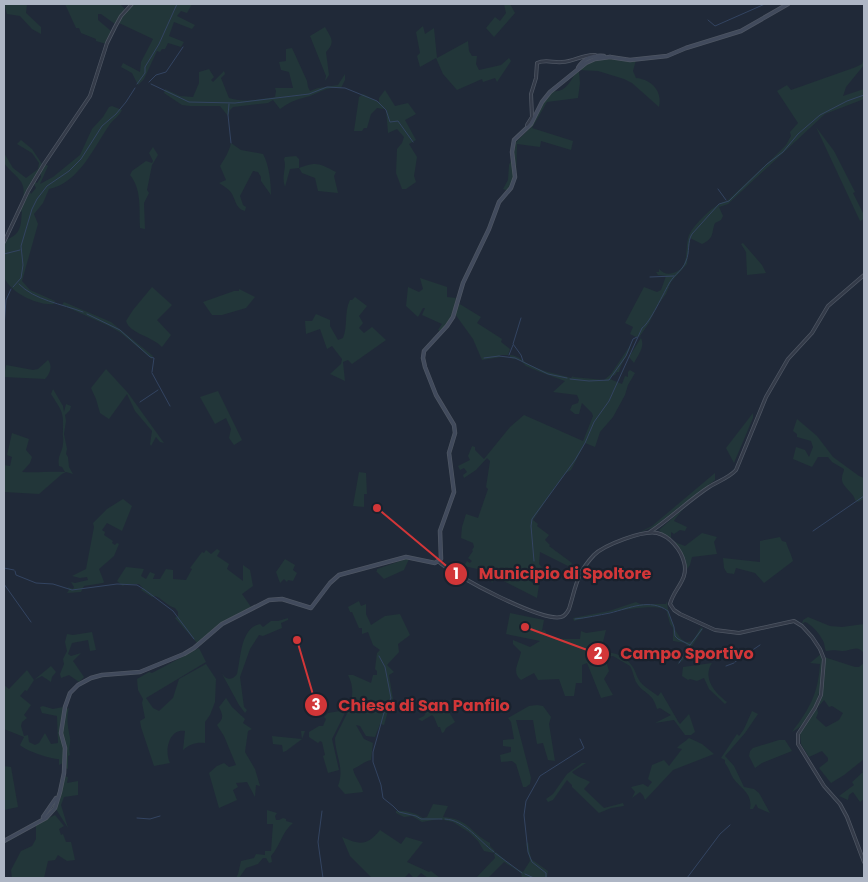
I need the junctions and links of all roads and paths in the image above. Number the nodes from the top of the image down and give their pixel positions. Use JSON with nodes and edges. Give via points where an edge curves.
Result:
{"nodes":[{"id":1,"x":132,"y":4,"type":"edge"},
{"id":2,"x":788,"y":4,"type":"edge"},
{"id":3,"x":584,"y":56,"type":"junction"},
{"id":4,"x":596,"y":57,"type":"junction"},
{"id":5,"x":582,"y":64,"type":"junction"},
{"id":6,"x":516,"y":138,"type":"junction"},
{"id":7,"x":4,"y":242,"type":"edge"},
{"id":8,"x":864,"y":276,"type":"edge"},
{"id":9,"x":659,"y":527,"type":"junction"},
{"id":10,"x":655,"y":532,"type":"junction"},
{"id":11,"x":647,"y":534,"type":"junction"},
{"id":12,"x":661,"y":534,"type":"junction"},
{"id":13,"x":438,"y":561,"type":"junction"},
{"id":14,"x":62,"y":786,"type":"junction"},
{"id":15,"x":51,"y":807,"type":"junction"},
{"id":16,"x":52,"y":812,"type":"junction"},
{"id":17,"x":43,"y":817,"type":"junction"},
{"id":18,"x":32,"y":825,"type":"junction"},
{"id":19,"x":4,"y":841,"type":"edge"},
{"id":20,"x":864,"y":862,"type":"edge"}],
"edges":[{"from":1,"to":7,"type":"street","via":[[121,16],[107,43],[90,96],[28,191]]},
{"from":2,"to":4,"type":"main road","via":[[741,31],[667,56],[630,60]]},
{"from":3,"to":4,"type":"main road"},
{"from":3,"to":5,"type":"main road"},
{"from":3,"to":5,"type":"street"},
{"from":3,"to":6,"type":"street","via":[[564,62],[537,63],[532,88],[532,117]]},
{"from":4,"to":5,"type":"main road"},
{"from":5,"to":6,"type":"main road","via":[[547,94],[531,124]]},
{"from":6,"to":13,"type":"main road","via":[[512,152],[515,177],[499,202],[474,257],[453,318],[423,357],[436,395],[455,430],[448,450],[454,492],[440,531],[441,555]]},
{"from":8,"to":9,"type":"street","via":[[828,306],[813,331],[788,359],[766,397],[736,470]]},
{"from":9,"to":10,"type":"street"},
{"from":9,"to":11,"type":"street"},
{"from":9,"to":12,"type":"street"},
{"from":10,"to":11,"type":"street"},
{"from":10,"to":12,"type":"street"},
{"from":11,"to":13,"type":"street","via":[[621,540],[596,554],[577,578],[568,611],[562,617],[528,610],[486,590]]},
{"from":12,"to":20,"type":"street","via":[[674,543],[685,563],[685,575],[670,604],[674,610],[715,630],[739,633],[794,621],[820,649],[824,666],[821,695],[798,734],[798,744],[824,786],[840,804]]},
{"from":13,"to":14,"type":"main road","via":[[406,557],[339,575],[311,608],[276,599],[264,602],[222,624],[184,654],[140,672],[86,680],[74,688],[66,703],[61,729],[65,748]]},
{"from":14,"to":15,"type":"main road"},
{"from":14,"to":16,"type":"main road"},
{"from":15,"to":16,"type":"main road"},
{"from":15,"to":17,"type":"main road"},
{"from":16,"to":17,"type":"main road"},
{"from":16,"to":18,"type":"main road"},
{"from":17,"to":18,"type":"main road"},
{"from":18,"to":19,"type":"main road"}]}
